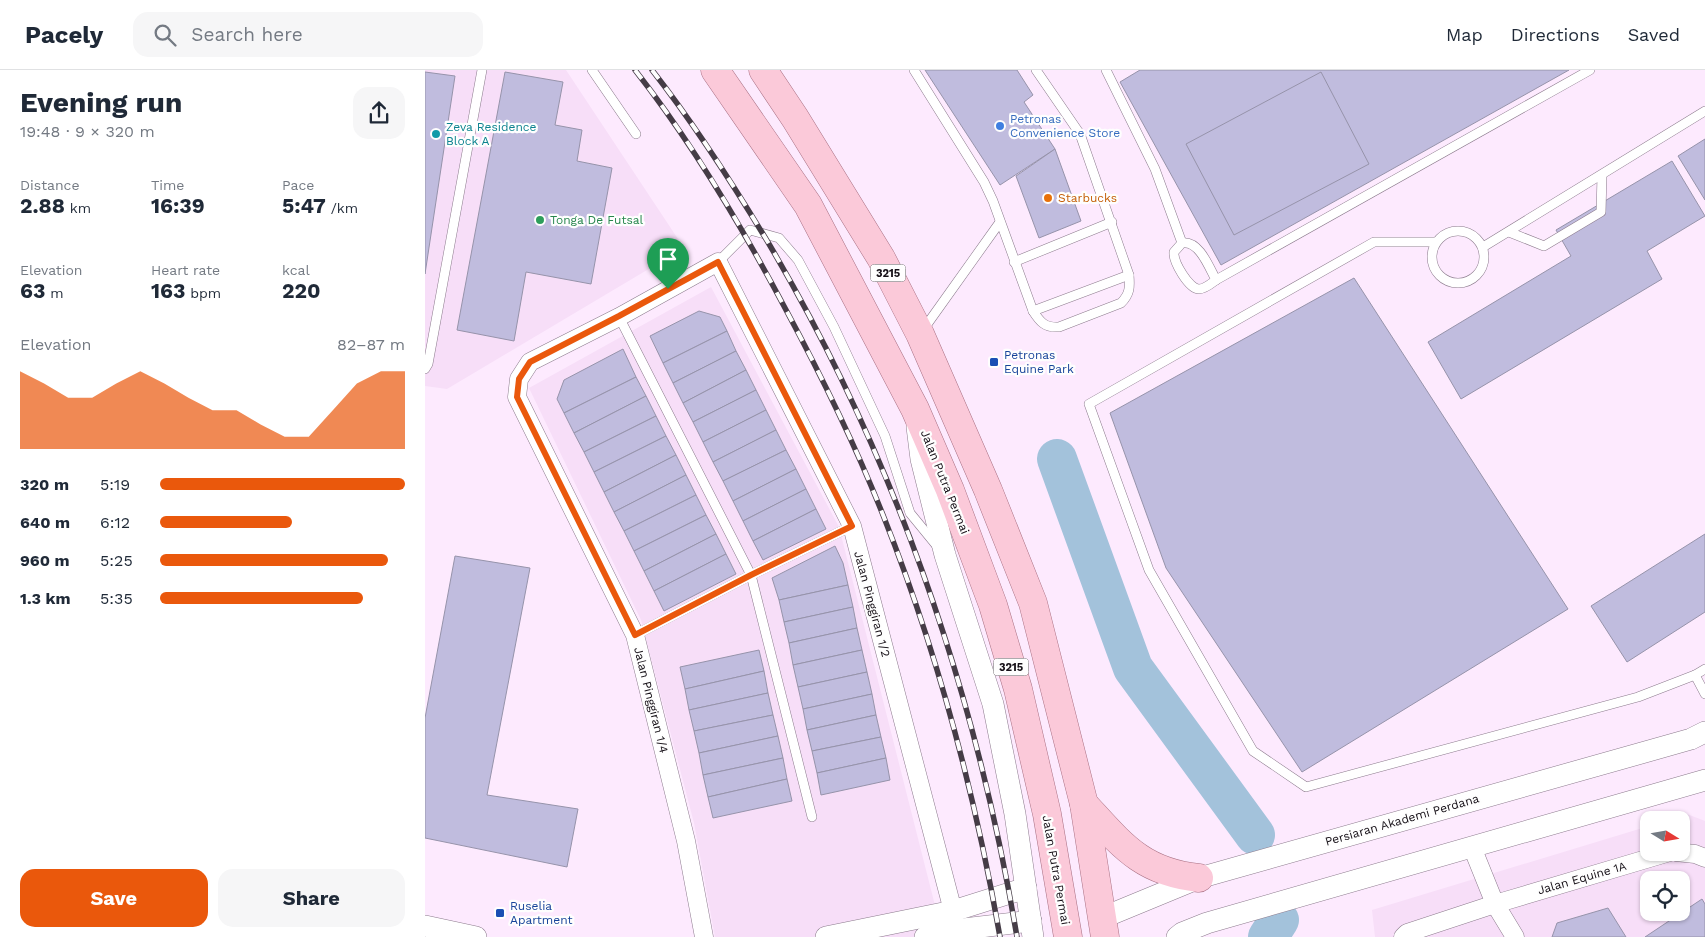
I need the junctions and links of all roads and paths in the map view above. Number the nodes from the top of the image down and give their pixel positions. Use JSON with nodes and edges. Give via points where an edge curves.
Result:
{"nodes":[{"id":1,"x":483,"y":70,"type":"edge"},
{"id":2,"x":592,"y":70,"type":"edge"},
{"id":3,"x":715,"y":70,"type":"edge"},
{"id":4,"x":763,"y":70,"type":"edge"},
{"id":5,"x":914,"y":70,"type":"edge"},
{"id":6,"x":1036,"y":70,"type":"edge"},
{"id":7,"x":1107,"y":70,"type":"edge"},
{"id":8,"x":1590,"y":70,"type":"edge"},
{"id":9,"x":1705,"y":111,"type":"edge"},
{"id":10,"x":636,"y":134,"type":"dead end"},
{"id":11,"x":1602,"y":175,"type":"junction"},
{"id":12,"x":1000,"y":222,"type":"junction"},
{"id":13,"x":1112,"y":222,"type":"junction"},
{"id":14,"x":1509,"y":232,"type":"junction"},
{"id":15,"x":1436,"y":242,"type":"junction"},
{"id":16,"x":1182,"y":243,"type":"junction"},
{"id":17,"x":1483,"y":248,"type":"junction"},
{"id":18,"x":718,"y":262,"type":"junction"},
{"id":19,"x":1014,"y":262,"type":"junction"},
{"id":20,"x":1129,"y":275,"type":"junction"},
{"id":21,"x":1217,"y":280,"type":"junction"},
{"id":22,"x":1033,"y":311,"type":"junction"},
{"id":23,"x":619,"y":316,"type":"junction"},
{"id":24,"x":920,"y":334,"type":"junction"},
{"id":25,"x":425,"y":370,"type":"edge"},
{"id":26,"x":915,"y":409,"type":"junction"},
{"id":27,"x":852,"y":526,"type":"junction"},
{"id":28,"x":945,"y":556,"type":"junction"},
{"id":29,"x":751,"y":575,"type":"junction"},
{"id":30,"x":635,"y":635,"type":"junction"},
{"id":31,"x":1705,"y":669,"type":"edge"},
{"id":32,"x":1695,"y":675,"type":"junction"},
{"id":33,"x":1705,"y":694,"type":"edge"},
{"id":34,"x":1705,"y":732,"type":"edge"},
{"id":35,"x":1705,"y":780,"type":"edge"},
{"id":36,"x":1084,"y":804,"type":"junction"},
{"id":37,"x":812,"y":817,"type":"dead end"},
{"id":38,"x":1472,"y":847,"type":"junction"},
{"id":39,"x":1690,"y":853,"type":"edge"},
{"id":40,"x":1705,"y":858,"type":"edge"},
{"id":41,"x":1640,"y":861,"type":"edge"},
{"id":42,"x":1199,"y":878,"type":"junction"},
{"id":43,"x":1026,"y":888,"type":"junction"},
{"id":44,"x":1495,"y":904,"type":"junction"},
{"id":45,"x":425,"y":926,"type":"edge"},
{"id":46,"x":954,"y":926,"type":"edge"},
{"id":47,"x":1104,"y":927,"type":"edge"},
{"id":48,"x":1032,"y":929,"type":"edge"},
{"id":49,"x":476,"y":937,"type":"edge"},
{"id":50,"x":704,"y":937,"type":"edge"},
{"id":51,"x":826,"y":937,"type":"edge"},
{"id":52,"x":925,"y":937,"type":"edge"},
{"id":53,"x":1068,"y":937,"type":"edge"},
{"id":54,"x":1081,"y":937,"type":"edge"},
{"id":55,"x":1177,"y":937,"type":"edge"},
{"id":56,"x":1403,"y":937,"type":"edge"},
{"id":57,"x":1515,"y":937,"type":"edge"}],
"edges":[{"from":1,"to":25,"type":"lane"},
{"from":2,"to":10,"type":"lane"},
{"from":3,"to":26,"type":"main road","name":"Jalan Putra Permai","number":"3215","via":[[808,205]]},
{"from":4,"to":24,"type":"main road","number":"3215","via":[[881,258]]},
{"from":5,"to":12,"type":"lane","via":[[984,182]]},
{"from":6,"to":13,"type":"lane","via":[[1080,134]]},
{"from":7,"to":16,"type":"lane","via":[[1155,170]]},
{"from":8,"to":21,"type":"lane"},
{"from":9,"to":11,"type":"lane"},
{"from":11,"to":14,"type":"lane"},
{"from":11,"to":14,"type":"lane","via":[[1601,212],[1544,246]]},
{"from":12,"to":19,"type":"lane"},
{"from":12,"to":24,"type":"lane"},
{"from":13,"to":19,"type":"lane"},
{"from":13,"to":20,"type":"lane"},
{"from":14,"to":17,"type":"lane"},
{"from":15,"to":17,"type":"lane","via":[[1441,236],[1457,230],[1472,234]]},
{"from":15,"to":17,"type":"lane","via":[[1432,258],[1434,267],[1446,280],[1455,283],[1472,279],[1479,273],[1483,265]]},
{"from":15,"to":32,"type":"lane","via":[[1374,242],[1089,404],[1149,570],[1253,751],[1306,787],[1637,697]]},
{"from":16,"to":21,"type":"lane","via":[[1190,243],[1197,248]]},
{"from":16,"to":21,"type":"lane","via":[[1175,248],[1173,256],[1191,285],[1201,290]]},
{"from":18,"to":23,"type":"street"},
{"from":18,"to":27,"type":"street","name":"Jalan Pinggiran 1/2"},
{"from":18,"to":28,"type":"lane","via":[[750,230],[779,238],[798,260],[834,327],[885,436],[910,513]]},
{"from":19,"to":22,"type":"lane"},
{"from":20,"to":22,"type":"lane"},
{"from":20,"to":22,"type":"lane","via":[[1129,291],[1121,303],[1059,327],[1045,326]]},
{"from":23,"to":29,"type":"lane"},
{"from":23,"to":30,"type":"street","name":"Jalan Pinggiran 1/4","via":[[530,362],[519,379],[517,397]]},
{"from":24,"to":36,"type":"main road","number":"3215","via":[[1033,603]]},
{"from":26,"to":28,"type":"street","via":[[921,459]]},
{"from":26,"to":53,"type":"main road","name":"Jalan Putra Permai","number":"3215","via":[[950,490],[993,605],[1018,689],[1047,814]]},
{"from":27,"to":29,"type":"lane"},
{"from":27,"to":46,"type":"street","name":"Jalan Pinggiran 1/2"},
{"from":28,"to":43,"type":"street","via":[[993,704]]},
{"from":29,"to":30,"type":"lane"},
{"from":29,"to":37,"type":"lane"},
{"from":30,"to":50,"type":"street","name":"Jalan Pinggiran 1/4","via":[[686,841]]},
{"from":31,"to":32,"type":"lane"},
{"from":32,"to":33,"type":"lane"},
{"from":34,"to":42,"type":"street","name":"Persiaran Akademi Perdana","via":[[1691,739]]},
{"from":35,"to":38,"type":"street"},
{"from":36,"to":42,"type":"main road","via":[[1121,844],[1146,863],[1178,876]]},
{"from":36,"to":47,"type":"main road","number":"3215"},
{"from":38,"to":44,"type":"street"},
{"from":38,"to":55,"type":"street","via":[[1207,923]]},
{"from":39,"to":40,"type":"street"},
{"from":41,"to":44,"type":"street","name":"Jalan Equine 1A"},
{"from":42,"to":47,"type":"street","name":"Persiaran Akademi Perdana"},
{"from":43,"to":46,"type":"street"},
{"from":43,"to":48,"type":"street"},
{"from":44,"to":56,"type":"street","name":"Jalan Equine 1A"},
{"from":44,"to":57,"type":"street"},
{"from":45,"to":49,"type":"street"},
{"from":46,"to":48,"type":"street"},
{"from":46,"to":51,"type":"street"},
{"from":46,"to":52,"type":"street"},
{"from":47,"to":54,"type":"main road","via":[[1091,923]]}]}
